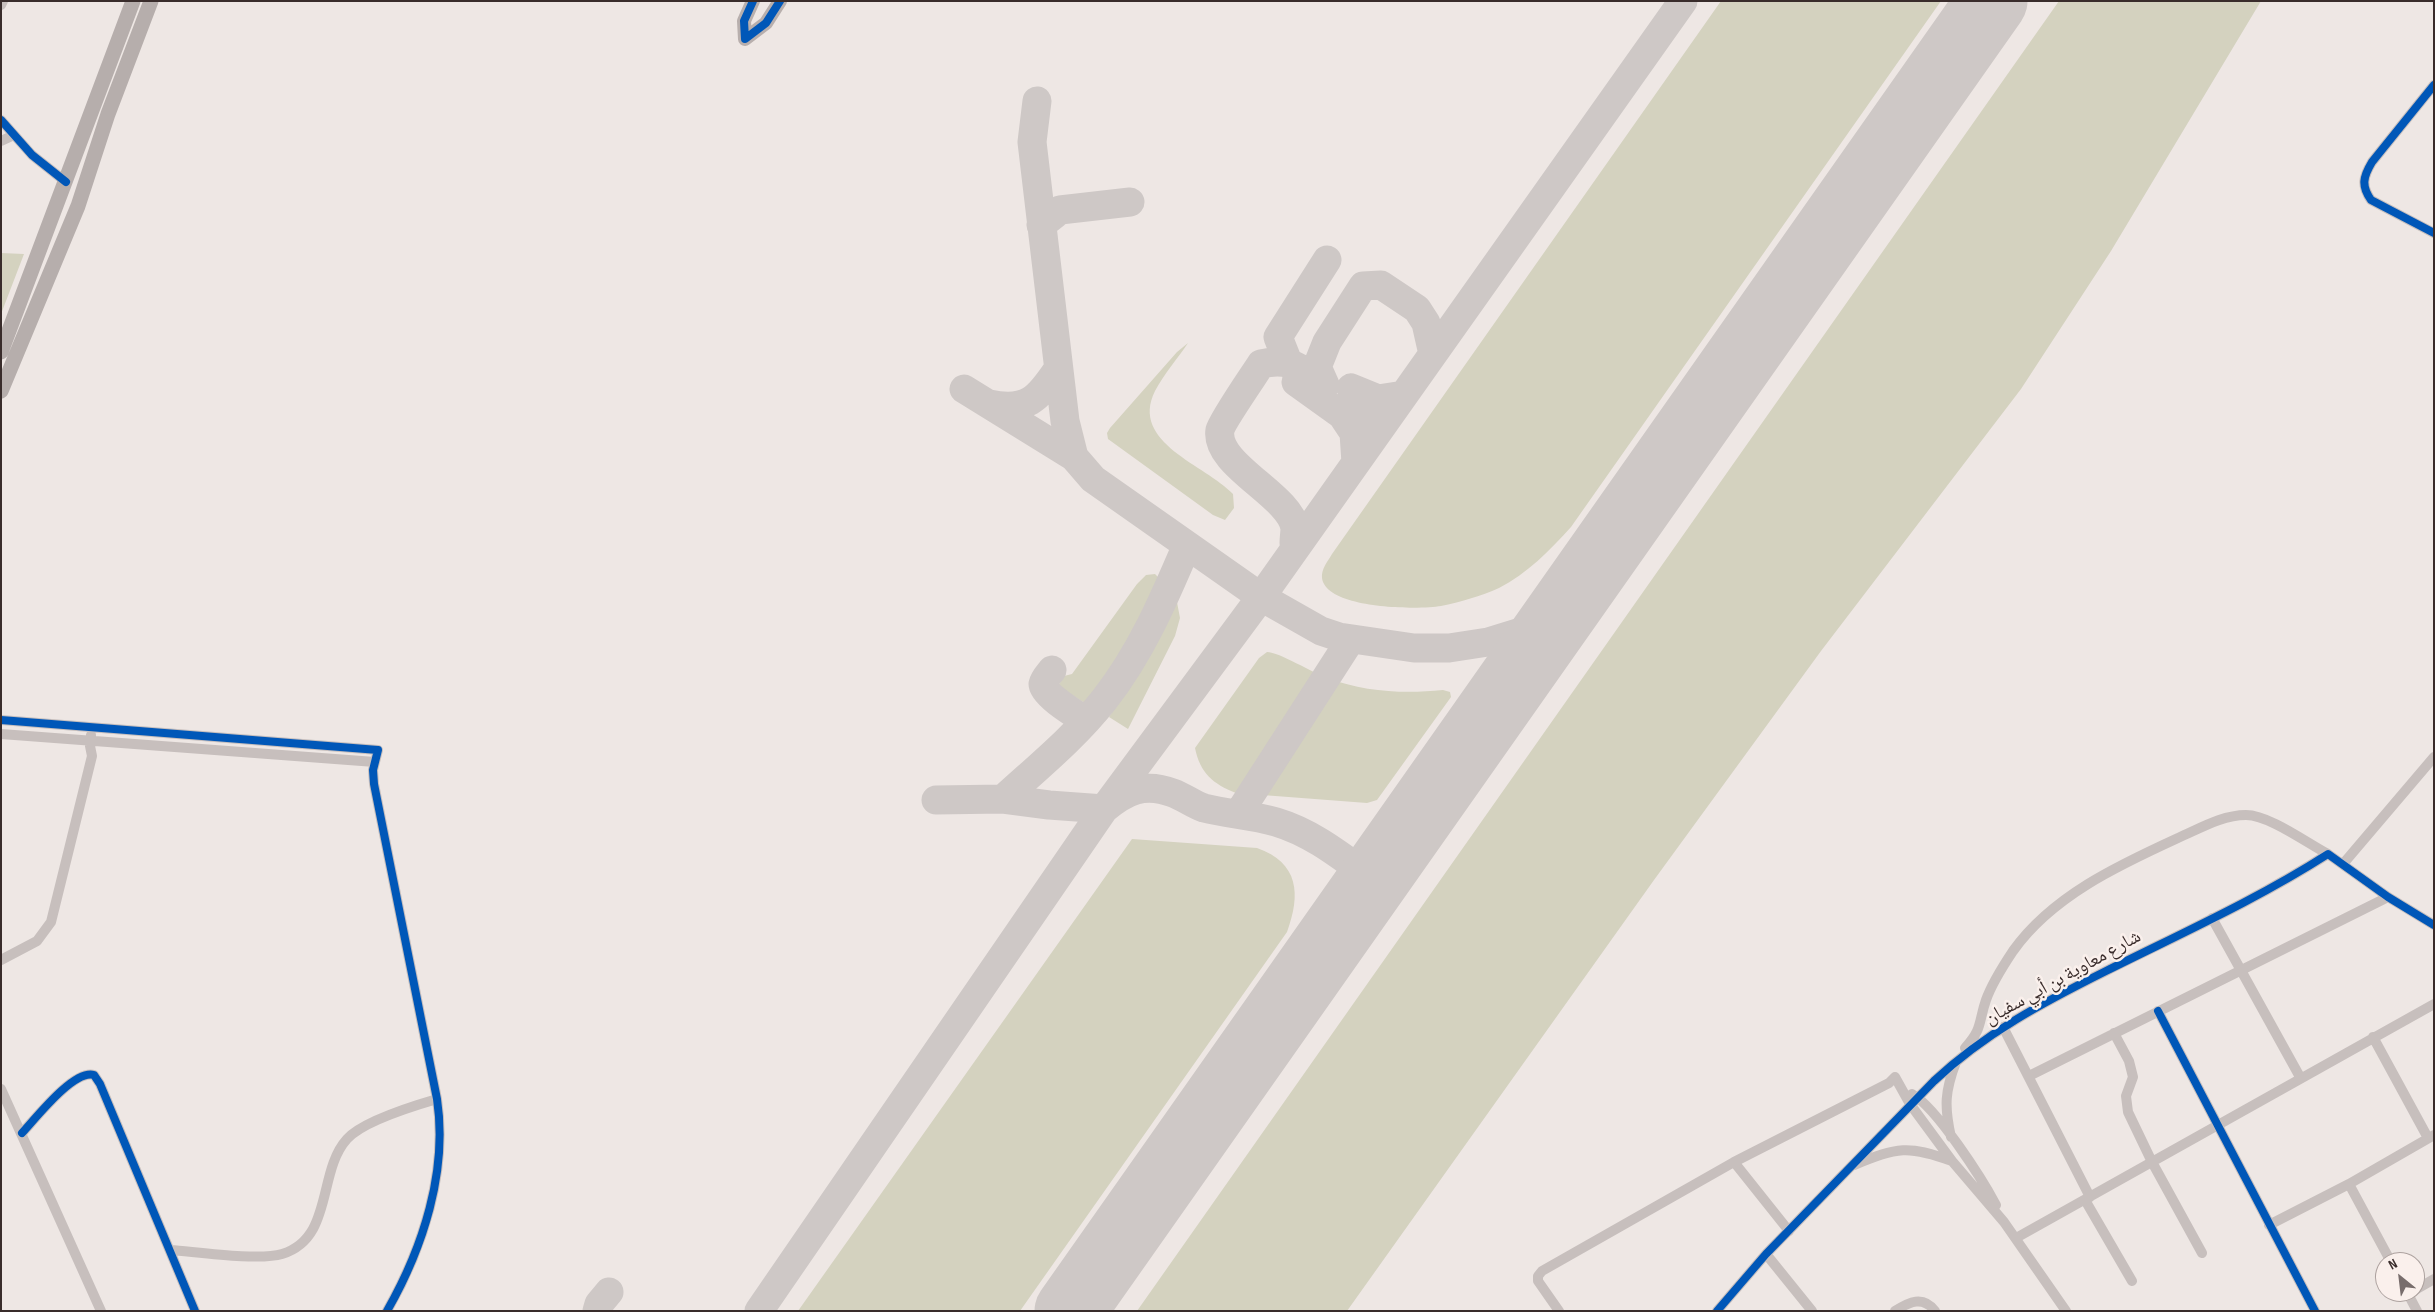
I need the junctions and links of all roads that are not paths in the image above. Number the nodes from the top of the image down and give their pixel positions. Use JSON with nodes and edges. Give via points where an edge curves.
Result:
{"nodes":[{"id":1,"x":3,"y":1,"type":"edge"},
{"id":2,"x":133,"y":1,"type":"edge"},
{"id":3,"x":151,"y":1,"type":"edge"},
{"id":4,"x":753,"y":1,"type":"edge"},
{"id":5,"x":780,"y":1,"type":"edge"},
{"id":6,"x":1,"y":6,"type":"edge"},
{"id":7,"x":2434,"y":85,"type":"edge"},
{"id":8,"x":1,"y":120,"type":"edge"},
{"id":9,"x":14,"y":135,"type":"junction"},
{"id":10,"x":1,"y":141,"type":"edge"},
{"id":11,"x":66,"y":182,"type":"junction"},
{"id":12,"x":2434,"y":233,"type":"edge"},
{"id":13,"x":1,"y":352,"type":"edge"},
{"id":14,"x":1,"y":391,"type":"edge"},
{"id":15,"x":1,"y":720,"type":"edge"},
{"id":16,"x":93,"y":726,"type":"junction"},
{"id":17,"x":105,"y":727,"type":"junction"},
{"id":18,"x":1,"y":734,"type":"edge"},
{"id":19,"x":90,"y":741,"type":"junction"},
{"id":20,"x":102,"y":742,"type":"junction"},
{"id":21,"x":92,"y":756,"type":"junction"},
{"id":22,"x":2434,"y":757,"type":"edge"},
{"id":23,"x":375,"y":762,"type":"junction"},
{"id":24,"x":2328,"y":854,"type":"junction"},
{"id":25,"x":2343,"y":864,"type":"junction"},
{"id":26,"x":2388,"y":898,"type":"junction"},
{"id":27,"x":2212,"y":918,"type":"junction"},
{"id":28,"x":2434,"y":925,"type":"edge"},
{"id":29,"x":1,"y":960,"type":"edge"},
{"id":30,"x":2241,"y":969,"type":"junction"},
{"id":31,"x":2434,"y":1004,"type":"edge"},
{"id":32,"x":2158,"y":1011,"type":"junction"},
{"id":33,"x":2003,"y":1027,"type":"junction"},
{"id":34,"x":2114,"y":1033,"type":"junction"},
{"id":35,"x":2372,"y":1037,"type":"junction"},
{"id":36,"x":1958,"y":1059,"type":"junction"},
{"id":37,"x":2029,"y":1076,"type":"junction"},
{"id":38,"x":2300,"y":1077,"type":"junction"},
{"id":39,"x":1,"y":1089,"type":"edge"},
{"id":40,"x":436,"y":1099,"type":"junction"},
{"id":41,"x":1914,"y":1101,"type":"junction"},
{"id":42,"x":2217,"y":1125,"type":"junction"},
{"id":43,"x":22,"y":1133,"type":"junction"},
{"id":44,"x":1951,"y":1136,"type":"junction"},
{"id":45,"x":2431,"y":1136,"type":"edge"},
{"id":46,"x":1952,"y":1161,"type":"junction"},
{"id":47,"x":1734,"y":1162,"type":"junction"},
{"id":48,"x":2152,"y":1162,"type":"junction"},
{"id":49,"x":1851,"y":1166,"type":"junction"},
{"id":50,"x":2349,"y":1184,"type":"junction"},
{"id":51,"x":2087,"y":1199,"type":"junction"},
{"id":52,"x":2004,"y":1222,"type":"junction"},
{"id":53,"x":2269,"y":1225,"type":"junction"},
{"id":54,"x":1788,"y":1231,"type":"junction"},
{"id":55,"x":2016,"y":1238,"type":"junction"},
{"id":56,"x":171,"y":1250,"type":"junction"},
{"id":57,"x":2386,"y":1252,"type":"edge"},
{"id":58,"x":2202,"y":1253,"type":"dead end"},
{"id":59,"x":1766,"y":1254,"type":"junction"},
{"id":60,"x":2132,"y":1281,"type":"dead end"},
{"id":61,"x":101,"y":1311,"type":"edge"},
{"id":62,"x":195,"y":1311,"type":"edge"},
{"id":63,"x":387,"y":1311,"type":"edge"},
{"id":64,"x":1559,"y":1311,"type":"edge"},
{"id":65,"x":1717,"y":1311,"type":"edge"},
{"id":66,"x":1812,"y":1311,"type":"edge"},
{"id":67,"x":1895,"y":1311,"type":"edge"},
{"id":68,"x":1935,"y":1311,"type":"edge"},
{"id":69,"x":2066,"y":1311,"type":"edge"},
{"id":70,"x":2316,"y":1311,"type":"edge"}],
"edges":[{"from":1,"to":6,"type":"street"},
{"from":2,"to":11,"type":"main road"},
{"from":3,"to":14,"type":"main road","via":[[108,114],[78,206]]},
{"from":4,"to":5,"type":"street","via":[[744,21],[745,38],[766,23]]},
{"from":7,"to":12,"type":"street","via":[[2372,162],[2363,183],[2371,200]]},
{"from":8,"to":9,"type":"street"},
{"from":9,"to":10,"type":"street"},
{"from":9,"to":11,"type":"street","via":[[32,155]]},
{"from":11,"to":13,"type":"main road"},
{"from":15,"to":16,"type":"street"},
{"from":16,"to":17,"type":"street"},
{"from":16,"to":19,"type":"street"},
{"from":17,"to":20,"type":"street"},
{"from":17,"to":23,"type":"street","via":[[378,750]]},
{"from":18,"to":19,"type":"street"},
{"from":19,"to":20,"type":"street"},
{"from":19,"to":21,"type":"street"},
{"from":20,"to":21,"type":"street"},
{"from":20,"to":23,"type":"street"},
{"from":21,"to":29,"type":"street","via":[[51,922],[37,941]]},
{"from":22,"to":25,"type":"street"},
{"from":23,"to":40,"type":"street","via":[[374,784]]},
{"from":24,"to":25,"type":"street"},
{"from":24,"to":27,"type":"street","name":"شارع معاوية بن أبي سفيان"},
{"from":24,"to":36,"type":"street","via":[[2261,817],[2246,815],[2209,824],[2137,857],[2077,891],[2034,926],[1995,980],[1976,1036]]},
{"from":25,"to":26,"type":"street"},
{"from":26,"to":28,"type":"street"},
{"from":26,"to":30,"type":"street"},
{"from":27,"to":30,"type":"street"},
{"from":27,"to":33,"type":"street","name":"شارع معاوية بن أبي سفيان","via":[[2070,989]]},
{"from":30,"to":32,"type":"street"},
{"from":30,"to":38,"type":"street"},
{"from":31,"to":35,"type":"street"},
{"from":32,"to":34,"type":"street"},
{"from":32,"to":42,"type":"street"},
{"from":33,"to":36,"type":"street","name":"شارع معاوية بن أبي سفيان"},
{"from":33,"to":37,"type":"street"},
{"from":34,"to":37,"type":"street"},
{"from":34,"to":48,"type":"street","via":[[2129,1061],[2133,1078],[2126,1096],[2128,1112]]},
{"from":35,"to":38,"type":"street"},
{"from":35,"to":45,"type":"street"},
{"from":36,"to":41,"type":"street","name":"شارع معاوية بن أبي سفيان"},
{"from":36,"to":44,"type":"street","via":[[1946,1091],[1945,1106]]},
{"from":37,"to":51,"type":"street"},
{"from":38,"to":42,"type":"street"},
{"from":39,"to":43,"type":"street"},
{"from":40,"to":56,"type":"street","via":[[399,1111],[348,1138],[338,1153],[315,1225],[291,1250],[266,1256]]},
{"from":40,"to":63,"type":"street","via":[[440,1134],[434,1185],[418,1246]]},
{"from":41,"to":44,"type":"street"},
{"from":41,"to":46,"type":"street"},
{"from":41,"to":47,"type":"street","via":[[1895,1077]]},
{"from":41,"to":49,"type":"street","name":"شارع معاوية بن أبي سفيان"},
{"from":42,"to":48,"type":"street"},
{"from":42,"to":53,"type":"street"},
{"from":43,"to":56,"type":"street","via":[[68,1086],[85,1075],[94,1076]]},
{"from":43,"to":61,"type":"street"},
{"from":44,"to":52,"type":"street"},
{"from":45,"to":50,"type":"street"},
{"from":46,"to":49,"type":"street","via":[[1901,1148]]},
{"from":46,"to":52,"type":"street"},
{"from":47,"to":54,"type":"street"},
{"from":47,"to":64,"type":"street","via":[[1542,1271],[1538,1281]]},
{"from":48,"to":51,"type":"street"},
{"from":48,"to":58,"type":"street"},
{"from":49,"to":54,"type":"street","name":"شارع معاوية بن أبي سفيان"},
{"from":50,"to":53,"type":"street"},
{"from":50,"to":57,"type":"street"},
{"from":51,"to":55,"type":"street"},
{"from":51,"to":60,"type":"street"},
{"from":52,"to":55,"type":"street"},
{"from":53,"to":70,"type":"street"},
{"from":54,"to":59,"type":"street","name":"شارع معاوية بن أبي سفيان"},
{"from":55,"to":69,"type":"street"},
{"from":56,"to":62,"type":"street"},
{"from":59,"to":65,"type":"street","name":"شارع معاوية بن أبي سفيان"},
{"from":59,"to":66,"type":"street"},
{"from":67,"to":68,"type":"street","via":[[1917,1300]]}]}
